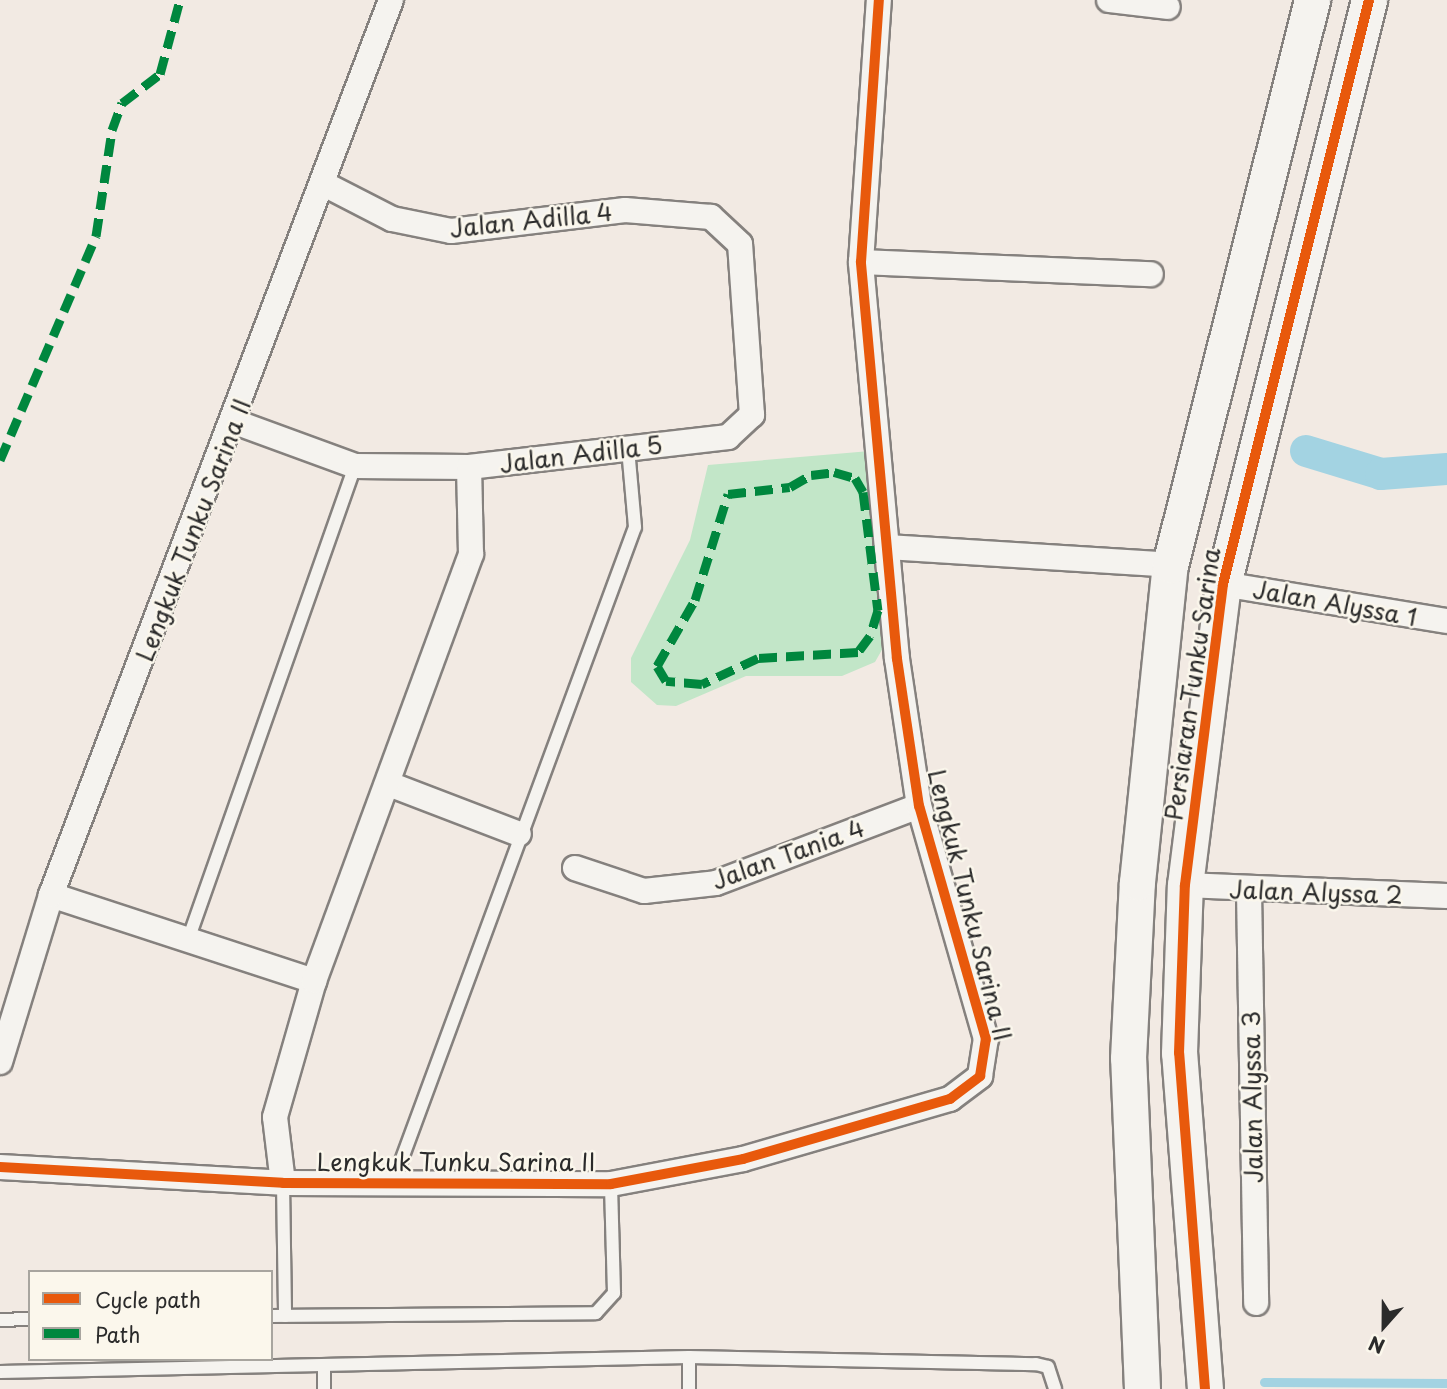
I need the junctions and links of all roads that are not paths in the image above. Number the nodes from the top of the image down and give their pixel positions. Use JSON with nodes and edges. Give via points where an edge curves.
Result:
{"nodes":[{"id":1,"x":391,"y":0,"type":"edge"},
{"id":2,"x":879,"y":0,"type":"edge"},
{"id":3,"x":1109,"y":0,"type":"edge"},
{"id":4,"x":1312,"y":0,"type":"edge"},
{"id":5,"x":1368,"y":0,"type":"edge"},
{"id":6,"x":1168,"y":7,"type":"dead end"},
{"id":7,"x":322,"y":183,"type":"junction"},
{"id":8,"x":740,"y":244,"type":"joint"},
{"id":9,"x":861,"y":262,"type":"junction"},
{"id":10,"x":1152,"y":274,"type":"dead end"},
{"id":11,"x":235,"y":422,"type":"junction"},
{"id":12,"x":628,"y":449,"type":"junction"},
{"id":13,"x":355,"y":466,"type":"junction"},
{"id":14,"x":469,"y":467,"type":"junction"},
{"id":15,"x":887,"y":547,"type":"junction"},
{"id":16,"x":1170,"y":565,"type":"junction"},
{"id":17,"x":1223,"y":584,"type":"junction"},
{"id":18,"x":1447,"y":621,"type":"edge"},
{"id":19,"x":389,"y":784,"type":"junction"},
{"id":20,"x":919,"y":806,"type":"junction"},
{"id":21,"x":519,"y":834,"type":"junction"},
{"id":22,"x":575,"y":868,"type":"dead end"},
{"id":23,"x":1185,"y":885,"type":"junction"},
{"id":24,"x":1249,"y":891,"type":"junction"},
{"id":25,"x":51,"y":895,"type":"junction"},
{"id":26,"x":1447,"y":896,"type":"edge"},
{"id":27,"x":188,"y":940,"type":"junction"},
{"id":28,"x":314,"y":981,"type":"junction"},
{"id":29,"x":0,"y":1062,"type":"edge"},
{"id":30,"x":0,"y":1167,"type":"edge"},
{"id":31,"x":283,"y":1183,"type":"junction"},
{"id":32,"x":393,"y":1183,"type":"junction"},
{"id":33,"x":611,"y":1184,"type":"junction"},
{"id":34,"x":1256,"y":1303,"type":"dead end"},
{"id":35,"x":278,"y":1316,"type":"edge"},
{"id":36,"x":0,"y":1320,"type":"edge"},
{"id":37,"x":28,"y":1320,"type":"edge"},
{"id":38,"x":689,"y":1357,"type":"junction"},
{"id":39,"x":324,"y":1368,"type":"junction"},
{"id":40,"x":0,"y":1372,"type":"edge"},
{"id":41,"x":324,"y":1389,"type":"edge"},
{"id":42,"x":689,"y":1389,"type":"edge"},
{"id":43,"x":1055,"y":1389,"type":"edge"},
{"id":44,"x":1142,"y":1389,"type":"edge"},
{"id":45,"x":1205,"y":1389,"type":"edge"}],
"edges":[{"from":1,"to":7,"type":"street","name":"Lengkuk Tunku Sarina II"},
{"from":2,"to":9,"type":"street","name":"Lengkuk Tunku Sarina II"},
{"from":3,"to":6,"type":"street"},
{"from":4,"to":16,"type":"street","name":"Persiaran Tunku Sarina"},
{"from":5,"to":17,"type":"street","name":"Persiaran Tunku Sarina"},
{"from":7,"to":8,"type":"street","name":"Jalan Adilla 4","via":[[422,228],[451,231],[625,210],[685,212],[711,217]]},
{"from":7,"to":11,"type":"street","name":"Lengkuk Tunku Sarina II"},
{"from":8,"to":12,"type":"street","name":"Jalan Adilla 5","via":[[752,415],[727,437]]},
{"from":9,"to":10,"type":"street"},
{"from":9,"to":15,"type":"street","name":"Lengkuk Tunku Sarina II"},
{"from":11,"to":13,"type":"street","name":"Jalan Adilla 5"},
{"from":11,"to":25,"type":"street","name":"Lengkuk Tunku Sarina II"},
{"from":12,"to":14,"type":"street","name":"Jalan Adilla 5"},
{"from":12,"to":21,"type":"lane","via":[[635,527]]},
{"from":13,"to":14,"type":"street","name":"Jalan Adilla 5"},
{"from":13,"to":27,"type":"lane"},
{"from":14,"to":19,"type":"street","via":[[471,554]]},
{"from":15,"to":16,"type":"street"},
{"from":15,"to":20,"type":"street","name":"Lengkuk Tunku Sarina II"},
{"from":16,"to":44,"type":"street","name":"Persiaran Tunku Sarina","via":[[1137,882],[1128,1058]]},
{"from":17,"to":18,"type":"street","name":"Jalan Alyssa 1"},
{"from":17,"to":23,"type":"street","name":"Persiaran Tunku Sarina"},
{"from":19,"to":21,"type":"street"},
{"from":19,"to":28,"type":"street"},
{"from":20,"to":22,"type":"street","name":"Jalan Tania 4","via":[[716,883],[644,891]]},
{"from":20,"to":33,"type":"street","name":"Lengkuk Tunku Sarina II","via":[[986,1039],[980,1076],[950,1099],[743,1159]]},
{"from":21,"to":32,"type":"lane"},
{"from":23,"to":24,"type":"street","name":"Jalan Alyssa 2"},
{"from":23,"to":45,"type":"street","name":"Persiaran Tunku Sarina","via":[[1179,1053]]},
{"from":24,"to":26,"type":"street","name":"Jalan Alyssa 2"},
{"from":24,"to":34,"type":"street","name":"Jalan Alyssa 3"},
{"from":25,"to":27,"type":"street"},
{"from":25,"to":29,"type":"street","name":"Lengkuk Tunku Sarina II"},
{"from":27,"to":28,"type":"street"},
{"from":28,"to":31,"type":"street","via":[[275,1117]]},
{"from":30,"to":31,"type":"street","name":"Lengkuk Tunku Sarina II"},
{"from":31,"to":32,"type":"street","name":"Lengkuk Tunku Sarina II"},
{"from":31,"to":35,"type":"lane"},
{"from":32,"to":33,"type":"street","name":"Lengkuk Tunku Sarina II"},
{"from":33,"to":35,"type":"lane","via":[[614,1293],[596,1313]]},
{"from":36,"to":37,"type":"lane"},
{"from":38,"to":39,"type":"lane"},
{"from":38,"to":42,"type":"lane"},
{"from":38,"to":43,"type":"lane","via":[[1036,1364],[1048,1367]]},
{"from":39,"to":40,"type":"lane"},
{"from":39,"to":41,"type":"lane"}]}
